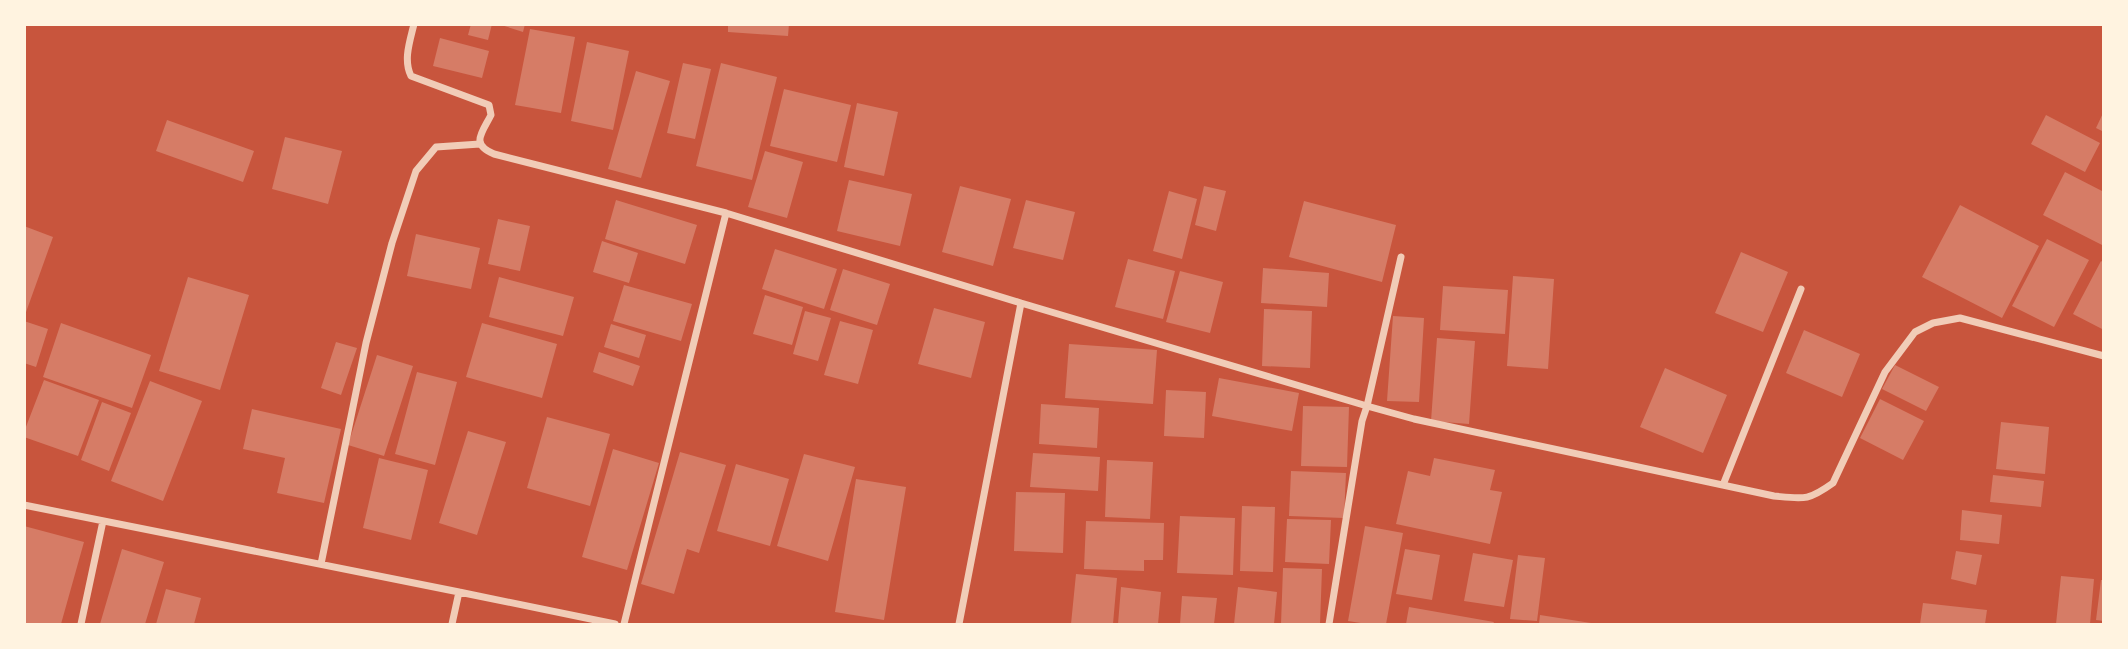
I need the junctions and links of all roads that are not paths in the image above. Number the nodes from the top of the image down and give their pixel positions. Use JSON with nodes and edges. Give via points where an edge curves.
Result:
{"nodes":[{"id":1,"x":414,"y":24,"type":"edge"},
{"id":2,"x":480,"y":144,"type":"junction"},
{"id":3,"x":726,"y":213,"type":"junction"},
{"id":4,"x":1401,"y":257,"type":"dead end"},
{"id":5,"x":1801,"y":289,"type":"dead end"},
{"id":6,"x":1021,"y":303,"type":"junction"},
{"id":7,"x":2104,"y":356,"type":"edge"},
{"id":8,"x":1367,"y":406,"type":"junction"},
{"id":9,"x":1723,"y":485,"type":"junction"},
{"id":10,"x":24,"y":505,"type":"edge"},
{"id":11,"x":103,"y":521,"type":"junction"},
{"id":12,"x":321,"y":564,"type":"junction"},
{"id":13,"x":460,"y":592,"type":"junction"},
{"id":14,"x":81,"y":625,"type":"edge"},
{"id":15,"x":452,"y":625,"type":"edge"},
{"id":16,"x":615,"y":625,"type":"edge"},
{"id":17,"x":624,"y":625,"type":"edge"},
{"id":18,"x":958,"y":625,"type":"edge"},
{"id":19,"x":1329,"y":625,"type":"edge"}],
"edges":[{"from":1,"to":2,"type":"street","via":[[408,47],[411,76],[489,106],[491,115]]},
{"from":2,"to":3,"type":"street","via":[[494,154]]},
{"from":2,"to":12,"type":"street","via":[[436,147],[416,171],[366,343]]},
{"from":3,"to":6,"type":"street"},
{"from":3,"to":17,"type":"street"},
{"from":4,"to":8,"type":"street"},
{"from":5,"to":9,"type":"street"},
{"from":6,"to":8,"type":"street"},
{"from":6,"to":18,"type":"street"},
{"from":7,"to":9,"type":"street","via":[[1960,318],[1933,323],[1915,331],[1885,372],[1833,483],[1805,499]]},
{"from":8,"to":9,"type":"street"},
{"from":8,"to":19,"type":"street"},
{"from":10,"to":11,"type":"street"},
{"from":11,"to":12,"type":"street"},
{"from":11,"to":14,"type":"street"},
{"from":12,"to":13,"type":"street"},
{"from":13,"to":15,"type":"street"},
{"from":13,"to":16,"type":"street"}]}
